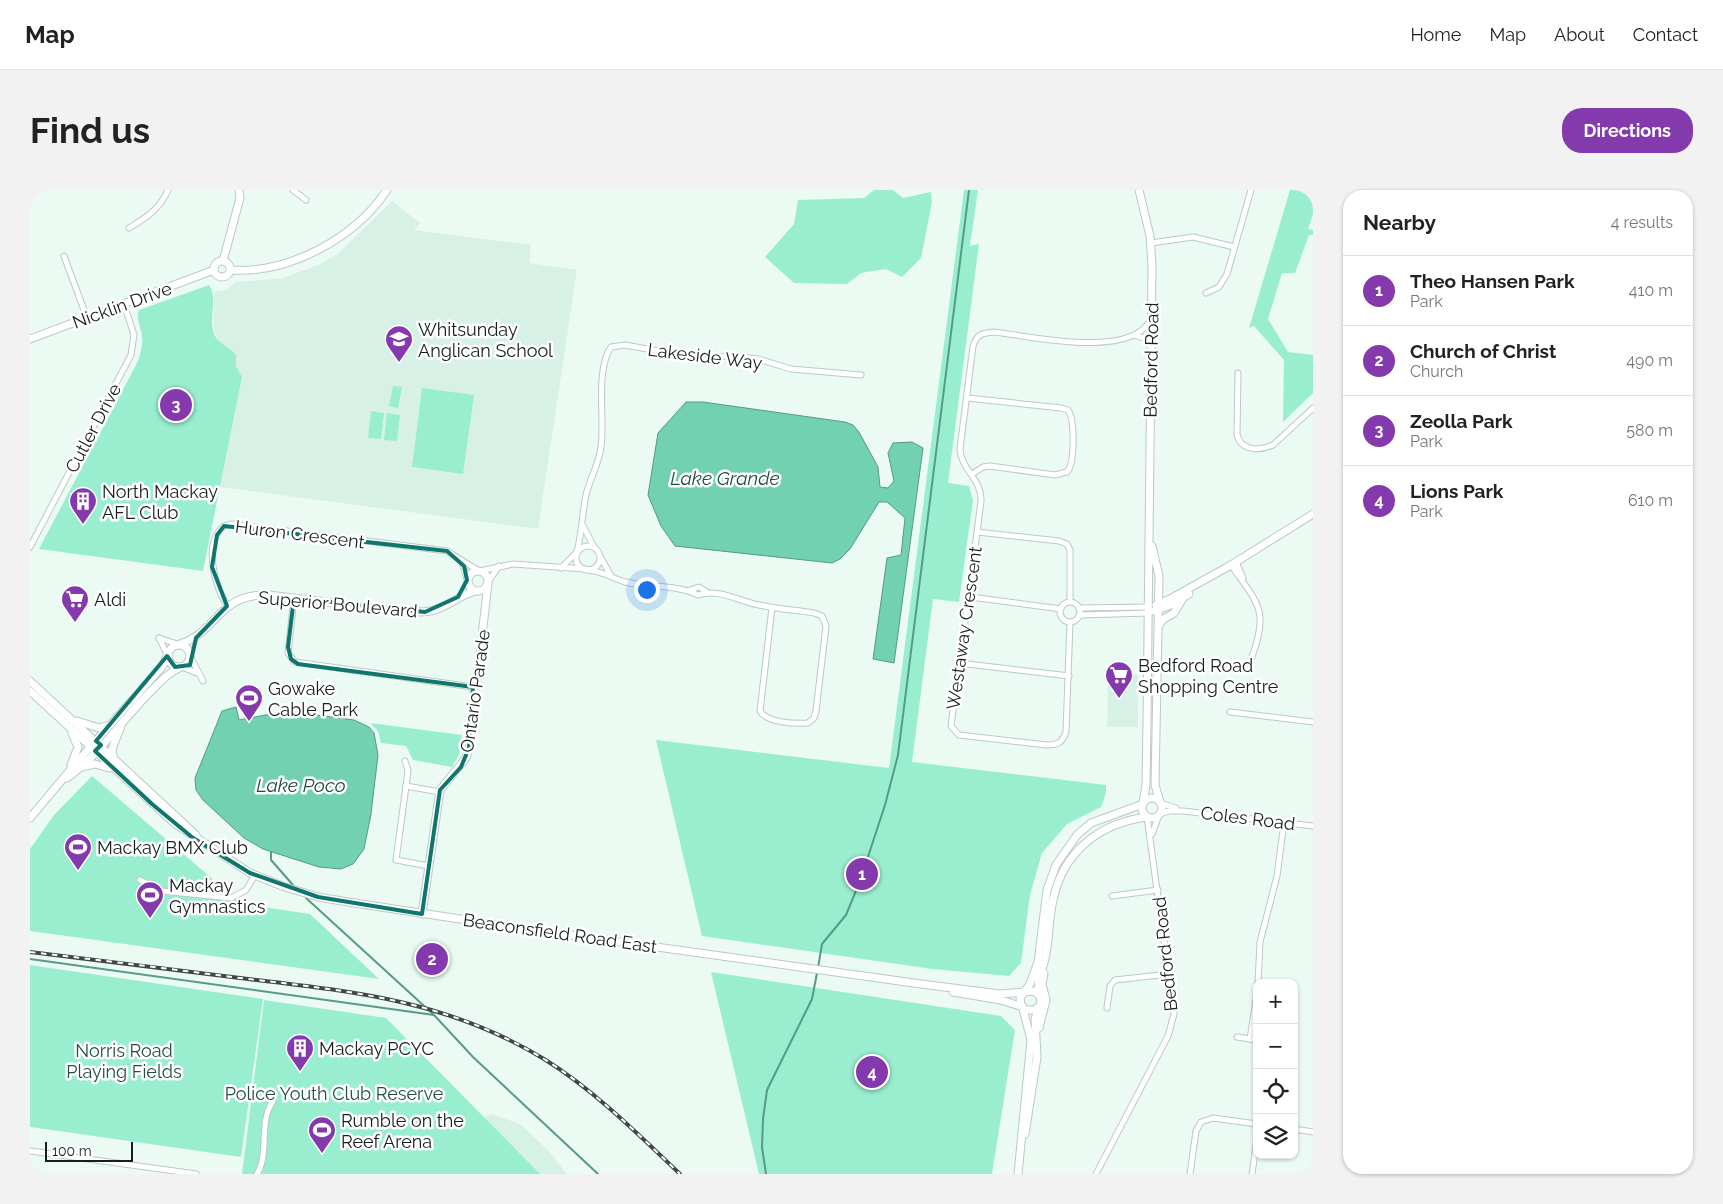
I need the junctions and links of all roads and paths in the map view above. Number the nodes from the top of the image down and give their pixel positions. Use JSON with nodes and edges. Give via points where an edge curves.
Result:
{"nodes":[{"id":1,"x":168,"y":190,"type":"edge"},
{"id":2,"x":239,"y":190,"type":"edge"},
{"id":3,"x":387,"y":190,"type":"edge"},
{"id":4,"x":1138,"y":190,"type":"edge"},
{"id":5,"x":1252,"y":190,"type":"edge"},
{"id":6,"x":295,"y":191,"type":"edge"},
{"id":7,"x":306,"y":200,"type":"dead end"},
{"id":8,"x":129,"y":228,"type":"dead end"},
{"id":9,"x":1151,"y":243,"type":"junction"},
{"id":10,"x":1234,"y":247,"type":"junction"},
{"id":11,"x":64,"y":256,"type":"dead end"},
{"id":12,"x":223,"y":261,"type":"junction"},
{"id":13,"x":214,"y":270,"type":"junction"},
{"id":14,"x":231,"y":270,"type":"junction"},
{"id":15,"x":1206,"y":294,"type":"dead end"},
{"id":16,"x":124,"y":304,"type":"junction"},
{"id":17,"x":87,"y":318,"type":"junction"},
{"id":18,"x":1151,"y":318,"type":"junction"},
{"id":19,"x":1134,"y":335,"type":"junction"},
{"id":20,"x":30,"y":339,"type":"edge"},
{"id":21,"x":1151,"y":344,"type":"junction"},
{"id":22,"x":1238,"y":373,"type":"dead end"},
{"id":23,"x":861,"y":375,"type":"dead end"},
{"id":24,"x":968,"y":398,"type":"junction"},
{"id":25,"x":1313,"y":408,"type":"edge"},
{"id":26,"x":972,"y":474,"type":"junction"},
{"id":27,"x":1313,"y":514,"type":"edge"},
{"id":28,"x":583,"y":525,"type":"junction"},
{"id":29,"x":1149,"y":531,"type":"junction"},
{"id":30,"x":977,"y":532,"type":"junction"},
{"id":31,"x":30,"y":547,"type":"edge"},
{"id":32,"x":596,"y":549,"type":"junction"},
{"id":33,"x":577,"y":552,"type":"junction"},
{"id":34,"x":599,"y":555,"type":"junction"},
{"id":35,"x":460,"y":559,"type":"junction"},
{"id":36,"x":1233,"y":564,"type":"junction"},
{"id":37,"x":500,"y":566,"type":"junction"},
{"id":38,"x":560,"y":568,"type":"junction"},
{"id":39,"x":587,"y":570,"type":"junction"},
{"id":40,"x":480,"y":571,"type":"junction"},
{"id":41,"x":610,"y":574,"type":"junction"},
{"id":42,"x":468,"y":579,"type":"junction"},
{"id":43,"x":488,"y":582,"type":"junction"},
{"id":44,"x":476,"y":591,"type":"junction"},
{"id":45,"x":971,"y":596,"type":"junction"},
{"id":46,"x":1186,"y":596,"type":"junction"},
{"id":47,"x":458,"y":597,"type":"junction"},
{"id":48,"x":294,"y":598,"type":"junction"},
{"id":49,"x":1070,"y":602,"type":"junction"},
{"id":50,"x":228,"y":606,"type":"junction"},
{"id":51,"x":1159,"y":607,"type":"junction"},
{"id":52,"x":486,"y":608,"type":"junction"},
{"id":53,"x":772,"y":608,"type":"junction"},
{"id":54,"x":1079,"y":608,"type":"junction"},
{"id":55,"x":1061,"y":609,"type":"junction"},
{"id":56,"x":1149,"y":610,"type":"junction"},
{"id":57,"x":1079,"y":615,"type":"junction"},
{"id":58,"x":1070,"y":622,"type":"junction"},
{"id":59,"x":1158,"y":627,"type":"junction"},
{"id":60,"x":198,"y":635,"type":"junction"},
{"id":61,"x":178,"y":644,"type":"junction"},
{"id":62,"x":167,"y":655,"type":"junction"},
{"id":63,"x":190,"y":655,"type":"junction"},
{"id":64,"x":1250,"y":662,"type":"dead end"},
{"id":65,"x":959,"y":663,"type":"junction"},
{"id":66,"x":181,"y":667,"type":"junction"},
{"id":67,"x":1069,"y":676,"type":"junction"},
{"id":68,"x":30,"y":681,"type":"edge"},
{"id":69,"x":473,"y":686,"type":"junction"},
{"id":70,"x":30,"y":691,"type":"edge"},
{"id":71,"x":1230,"y":712,"type":"dead end"},
{"id":72,"x":125,"y":718,"type":"junction"},
{"id":73,"x":69,"y":722,"type":"junction"},
{"id":74,"x":1313,"y":722,"type":"edge"},
{"id":75,"x":108,"y":725,"type":"junction"},
{"id":76,"x":95,"y":746,"type":"junction"},
{"id":77,"x":112,"y":756,"type":"junction"},
{"id":78,"x":405,"y":761,"type":"dead end"},
{"id":79,"x":80,"y":768,"type":"junction"},
{"id":80,"x":68,"y":772,"type":"junction"},
{"id":81,"x":63,"y":781,"type":"junction"},
{"id":82,"x":406,"y":786,"type":"junction"},
{"id":83,"x":133,"y":787,"type":"junction"},
{"id":84,"x":440,"y":792,"type":"junction"},
{"id":85,"x":1160,"y":802,"type":"junction"},
{"id":86,"x":1143,"y":804,"type":"junction"},
{"id":87,"x":1183,"y":811,"type":"junction"},
{"id":88,"x":1159,"y":814,"type":"junction"},
{"id":89,"x":1147,"y":817,"type":"junction"},
{"id":90,"x":30,"y":818,"type":"edge"},
{"id":91,"x":1284,"y":823,"type":"junction"},
{"id":92,"x":1313,"y":826,"type":"edge"},
{"id":93,"x":1151,"y":836,"type":"junction"},
{"id":94,"x":209,"y":847,"type":"junction"},
{"id":95,"x":429,"y":866,"type":"junction"},
{"id":96,"x":255,"y":875,"type":"junction"},
{"id":97,"x":140,"y":880,"type":"dead end"},
{"id":98,"x":1158,"y":890,"type":"junction"},
{"id":99,"x":1112,"y":896,"type":"dead end"},
{"id":100,"x":422,"y":914,"type":"junction"},
{"id":101,"x":1046,"y":955,"type":"junction"},
{"id":102,"x":1169,"y":974,"type":"junction"},
{"id":103,"x":1110,"y":975,"type":"dead end"},
{"id":104,"x":1258,"y":979,"type":"edge"},
{"id":105,"x":1114,"y":981,"type":"junction"},
{"id":106,"x":921,"y":984,"type":"junction"},
{"id":107,"x":1025,"y":992,"type":"junction"},
{"id":108,"x":1040,"y":995,"type":"junction"},
{"id":109,"x":1023,"y":1008,"type":"junction"},
{"id":110,"x":1039,"y":1008,"type":"junction"},
{"id":111,"x":1107,"y":1008,"type":"dead end"},
{"id":112,"x":1253,"y":1024,"type":"edge"},
{"id":113,"x":1237,"y":1037,"type":"dead end"},
{"id":114,"x":1250,"y":1039,"type":"junction"},
{"id":115,"x":1253,"y":1039,"type":"edge"},
{"id":116,"x":1037,"y":1057,"type":"junction"},
{"id":117,"x":273,"y":1101,"type":"dead end"},
{"id":118,"x":1253,"y":1123,"type":"edge"},
{"id":119,"x":1298,"y":1130,"type":"edge"},
{"id":120,"x":1313,"y":1132,"type":"edge"},
{"id":121,"x":30,"y":1151,"type":"edge"},
{"id":122,"x":1254,"y":1159,"type":"edge"},
{"id":123,"x":1018,"y":1172,"type":"edge"},
{"id":124,"x":196,"y":1174,"type":"edge"},
{"id":125,"x":257,"y":1174,"type":"edge"},
{"id":126,"x":1096,"y":1174,"type":"edge"},
{"id":127,"x":1190,"y":1174,"type":"edge"},
{"id":128,"x":1252,"y":1174,"type":"edge"}],
"edges":[{"from":1,"to":8,"type":"street","via":[[152,214]]},
{"from":2,"to":12,"type":"street","via":[[240,198]]},
{"from":3,"to":14,"type":"street","via":[[350,229],[312,253],[252,270]]},
{"from":4,"to":9,"type":"street","name":"Bedford Road"},
{"from":5,"to":10,"type":"street"},
{"from":6,"to":7,"type":"street"},
{"from":9,"to":10,"type":"street","via":[[1194,237]]},
{"from":9,"to":18,"type":"street","name":"Bedford Road"},
{"from":10,"to":15,"type":"street","via":[[1222,282]]},
{"from":11,"to":17,"type":"street"},
{"from":12,"to":13,"type":"street","via":[[217,263]]},
{"from":12,"to":14,"type":"street"},
{"from":13,"to":14,"type":"street","via":[[224,277]]},
{"from":13,"to":16,"type":"street","name":"Nicklin Drive"},
{"from":16,"to":17,"type":"street","name":"Nicklin Drive"},
{"from":16,"to":31,"type":"street","name":"Cutler Drive","via":[[134,335],[131,355]]},
{"from":17,"to":20,"type":"street","name":"Nicklin Drive"},
{"from":18,"to":19,"type":"street","via":[[1147,326]]},
{"from":18,"to":21,"type":"street","name":"Bedford Road"},
{"from":19,"to":21,"type":"street","via":[[1147,339]]},
{"from":19,"to":24,"type":"street","name":"Westaway Crescent","via":[[1104,344],[982,332],[973,346]]},
{"from":21,"to":29,"type":"street","name":"Bedford Road"},
{"from":22,"to":25,"type":"street","via":[[1237,434],[1244,446],[1266,448],[1273,445]]},
{"from":23,"to":28,"type":"street","name":"Lakeside Way","via":[[777,367],[758,359],[732,356],[698,358],[625,345],[611,348],[606,358],[602,391],[601,449],[587,492]]},
{"from":24,"to":26,"type":"street","name":"Westaway Crescent","via":[[960,450],[962,462]]},
{"from":24,"to":26,"type":"street","via":[[1061,408],[1068,410],[1072,419],[1072,462],[1067,472],[1055,475],[990,466]]},
{"from":26,"to":30,"type":"street","name":"Westaway Crescent","via":[[982,494]]},
{"from":27,"to":36,"type":"street"},
{"from":28,"to":32,"type":"street"},
{"from":28,"to":33,"type":"street","name":"Lakeside Way"},
{"from":29,"to":51,"type":"street","name":"Bedford Road","via":[[1158,570]]},
{"from":29,"to":56,"type":"street","name":"Bedford Road"},
{"from":30,"to":45,"type":"street","name":"Westaway Crescent"},
{"from":30,"to":49,"type":"street","via":[[1067,544],[1070,550]]},
{"from":32,"to":33,"type":"street","via":[[586,546]]},
{"from":32,"to":34,"type":"street"},
{"from":33,"to":38,"type":"street"},
{"from":33,"to":39,"type":"street","via":[[577,562]]},
{"from":34,"to":39,"type":"street","via":[[596,566]]},
{"from":34,"to":41,"type":"street"},
{"from":35,"to":40,"type":"street","name":"Huron Crescent"},
{"from":35,"to":42,"type":"street"},
{"from":35,"to":50,"type":"street","name":"Huron Crescent","via":[[444,551],[249,526],[224,526],[217,534],[212,567],[220,594]]},
{"from":36,"to":46,"type":"street"},
{"from":36,"to":51,"type":"street"},
{"from":36,"to":64,"type":"street","via":[[1257,601],[1260,612],[1256,646]]},
{"from":37,"to":38,"type":"street","via":[[517,564]]},
{"from":37,"to":40,"type":"street"},
{"from":37,"to":43,"type":"street"},
{"from":38,"to":39,"type":"street"},
{"from":39,"to":41,"type":"street"},
{"from":40,"to":42,"type":"street","via":[[472,572]]},
{"from":40,"to":43,"type":"street","via":[[487,576]]},
{"from":41,"to":53,"type":"street","via":[[626,582],[689,590],[699,587],[707,592]]},
{"from":42,"to":44,"type":"street","via":[[470,587]]},
{"from":42,"to":47,"type":"street"},
{"from":43,"to":44,"type":"street","via":[[484,590]]},
{"from":43,"to":52,"type":"street","name":"Ontario Parade"},
{"from":44,"to":47,"type":"street","name":"Superior Boulevard"},
{"from":44,"to":52,"type":"street","name":"Ontario Parade","via":[[483,597]]},
{"from":45,"to":55,"type":"street"},
{"from":45,"to":65,"type":"street","name":"Westaway Crescent"},
{"from":46,"to":51,"type":"street"},
{"from":46,"to":59,"type":"street"},
{"from":47,"to":48,"type":"street","name":"Superior Boulevard","via":[[443,607],[425,612]]},
{"from":48,"to":50,"type":"street","name":"Superior Boulevard","via":[[254,595]]},
{"from":48,"to":69,"type":"street","via":[[288,653],[295,662]]},
{"from":49,"to":54,"type":"street"},
{"from":49,"to":55,"type":"street"},
{"from":50,"to":60,"type":"street","name":"Superior Boulevard"},
{"from":51,"to":56,"type":"street"},
{"from":51,"to":59,"type":"street","name":"Bedford Road"},
{"from":52,"to":69,"type":"street","name":"Ontario Parade","via":[[477,680]]},
{"from":53,"to":53,"type":"street","via":[[814,613],[824,618],[826,626],[815,716],[805,723],[771,720],[761,713]]},
{"from":54,"to":56,"type":"street"},
{"from":54,"to":57,"type":"street"},
{"from":55,"to":58,"type":"street","via":[[1062,618]]},
{"from":56,"to":57,"type":"street"},
{"from":56,"to":86,"type":"street","name":"Bedford Road"},
{"from":57,"to":58,"type":"street"},
{"from":58,"to":67,"type":"street","name":"Westaway Crescent"},
{"from":59,"to":85,"type":"street","name":"Bedford Road","via":[[1155,785]]},
{"from":60,"to":61,"type":"street","name":"Superior Boulevard"},
{"from":60,"to":63,"type":"street","name":"Superior Boulevard"},
{"from":61,"to":62,"type":"street"},
{"from":61,"to":62,"type":"street","via":[[159,638]]},
{"from":61,"to":63,"type":"street","via":[[188,648]]},
{"from":62,"to":66,"type":"street","via":[[171,664]]},
{"from":62,"to":75,"type":"street","via":[[162,667]]},
{"from":63,"to":66,"type":"street"},
{"from":63,"to":66,"type":"street","via":[[202,679],[194,671]]},
{"from":65,"to":67,"type":"street"},
{"from":65,"to":67,"type":"street","name":"Westaway Crescent","via":[[951,726],[959,734],[1056,745],[1062,742],[1066,732]]},
{"from":66,"to":72,"type":"street","via":[[171,672]]},
{"from":68,"to":73,"type":"street","name":"Beaconsfield Road East"},
{"from":69,"to":84,"type":"street","name":"Ontario Parade","via":[[475,695],[468,753],[461,767],[444,782]]},
{"from":70,"to":73,"type":"street","name":"Beaconsfield Road East"},
{"from":71,"to":74,"type":"street"},
{"from":72,"to":76,"type":"street"},
{"from":72,"to":77,"type":"street","via":[[113,745]]},
{"from":73,"to":75,"type":"street","via":[[99,728]]},
{"from":73,"to":76,"type":"street","name":"Beaconsfield Road East"},
{"from":73,"to":80,"type":"street","via":[[78,746]]},
{"from":75,"to":76,"type":"street"},
{"from":76,"to":77,"type":"street","name":"Beaconsfield Road East"},
{"from":76,"to":79,"type":"street"},
{"from":76,"to":80,"type":"street"},
{"from":76,"to":83,"type":"street","name":"Beaconsfield Road East"},
{"from":77,"to":94,"type":"street","name":"Beaconsfield Road East"},
{"from":78,"to":82,"type":"street","via":[[408,770]]},
{"from":79,"to":81,"type":"street"},
{"from":79,"to":83,"type":"street","via":[[104,765]]},
{"from":80,"to":81,"type":"street"},
{"from":81,"to":90,"type":"street"},
{"from":82,"to":84,"type":"street"},
{"from":82,"to":95,"type":"street","via":[[396,860]]},
{"from":83,"to":94,"type":"street","name":"Beaconsfield Road East","via":[[174,823]]},
{"from":84,"to":95,"type":"street","name":"Ontario Parade"},
{"from":85,"to":86,"type":"street","via":[[1151,798]]},
{"from":85,"to":87,"type":"street","name":"Coles Road"},
{"from":85,"to":88,"type":"street"},
{"from":86,"to":89,"type":"street","via":[[1142,811]]},
{"from":86,"to":107,"type":"street","via":[[1091,823],[1077,835],[1058,861],[1047,890],[1038,962]]},
{"from":87,"to":88,"type":"street","name":"Coles Road"},
{"from":87,"to":91,"type":"street","name":"Coles Road"},
{"from":88,"to":89,"type":"street"},
{"from":88,"to":93,"type":"street","name":"Bedford Road"},
{"from":89,"to":93,"type":"street","name":"Bedford Road"},
{"from":89,"to":101,"type":"street","via":[[1124,821],[1098,832],[1072,856],[1055,890]]},
{"from":91,"to":92,"type":"street","name":"Coles Road"},
{"from":91,"to":104,"type":"street","via":[[1277,876],[1260,942]]},
{"from":93,"to":98,"type":"street","name":"Bedford Road"},
{"from":94,"to":96,"type":"street","name":"Beaconsfield Road East"},
{"from":95,"to":100,"type":"street","name":"Ontario Parade"},
{"from":96,"to":97,"type":"street","via":[[246,890],[231,898],[162,891]]},
{"from":96,"to":100,"type":"street","name":"Beaconsfield Road East","via":[[318,897]]},
{"from":98,"to":99,"type":"street"},
{"from":98,"to":102,"type":"street","name":"Bedford Road"},
{"from":100,"to":106,"type":"street","name":"Beaconsfield Road East"},
{"from":101,"to":108,"type":"street","via":[[1038,983]]},
{"from":101,"to":116,"type":"street","via":[[1042,984],[1046,1000],[1040,1019]]},
{"from":102,"to":105,"type":"street"},
{"from":102,"to":126,"type":"street","name":"Bedford Road","via":[[1174,1014],[1168,1036]]},
{"from":103,"to":105,"type":"street"},
{"from":105,"to":111,"type":"street"},
{"from":106,"to":107,"type":"street","name":"Beaconsfield Road East","via":[[1000,994]]},
{"from":106,"to":109,"type":"street","name":"Beaconsfield Road East","via":[[1001,1000]]},
{"from":107,"to":108,"type":"street","via":[[1034,991]]},
{"from":107,"to":109,"type":"street","via":[[1020,1001]]},
{"from":108,"to":110,"type":"street"},
{"from":109,"to":110,"type":"street","via":[[1031,1011]]},
{"from":109,"to":123,"type":"street","via":[[1031,1040]]},
{"from":110,"to":116,"type":"street","via":[[1035,1017]]},
{"from":112,"to":114,"type":"street"},
{"from":113,"to":114,"type":"street"},
{"from":114,"to":115,"type":"street"},
{"from":116,"to":123,"type":"street"},
{"from":117,"to":125,"type":"street","via":[[268,1111]]},
{"from":118,"to":127,"type":"street","via":[[1213,1118],[1200,1122]]},
{"from":119,"to":120,"type":"street"},
{"from":121,"to":124,"type":"street"},
{"from":122,"to":128,"type":"street"}]}
